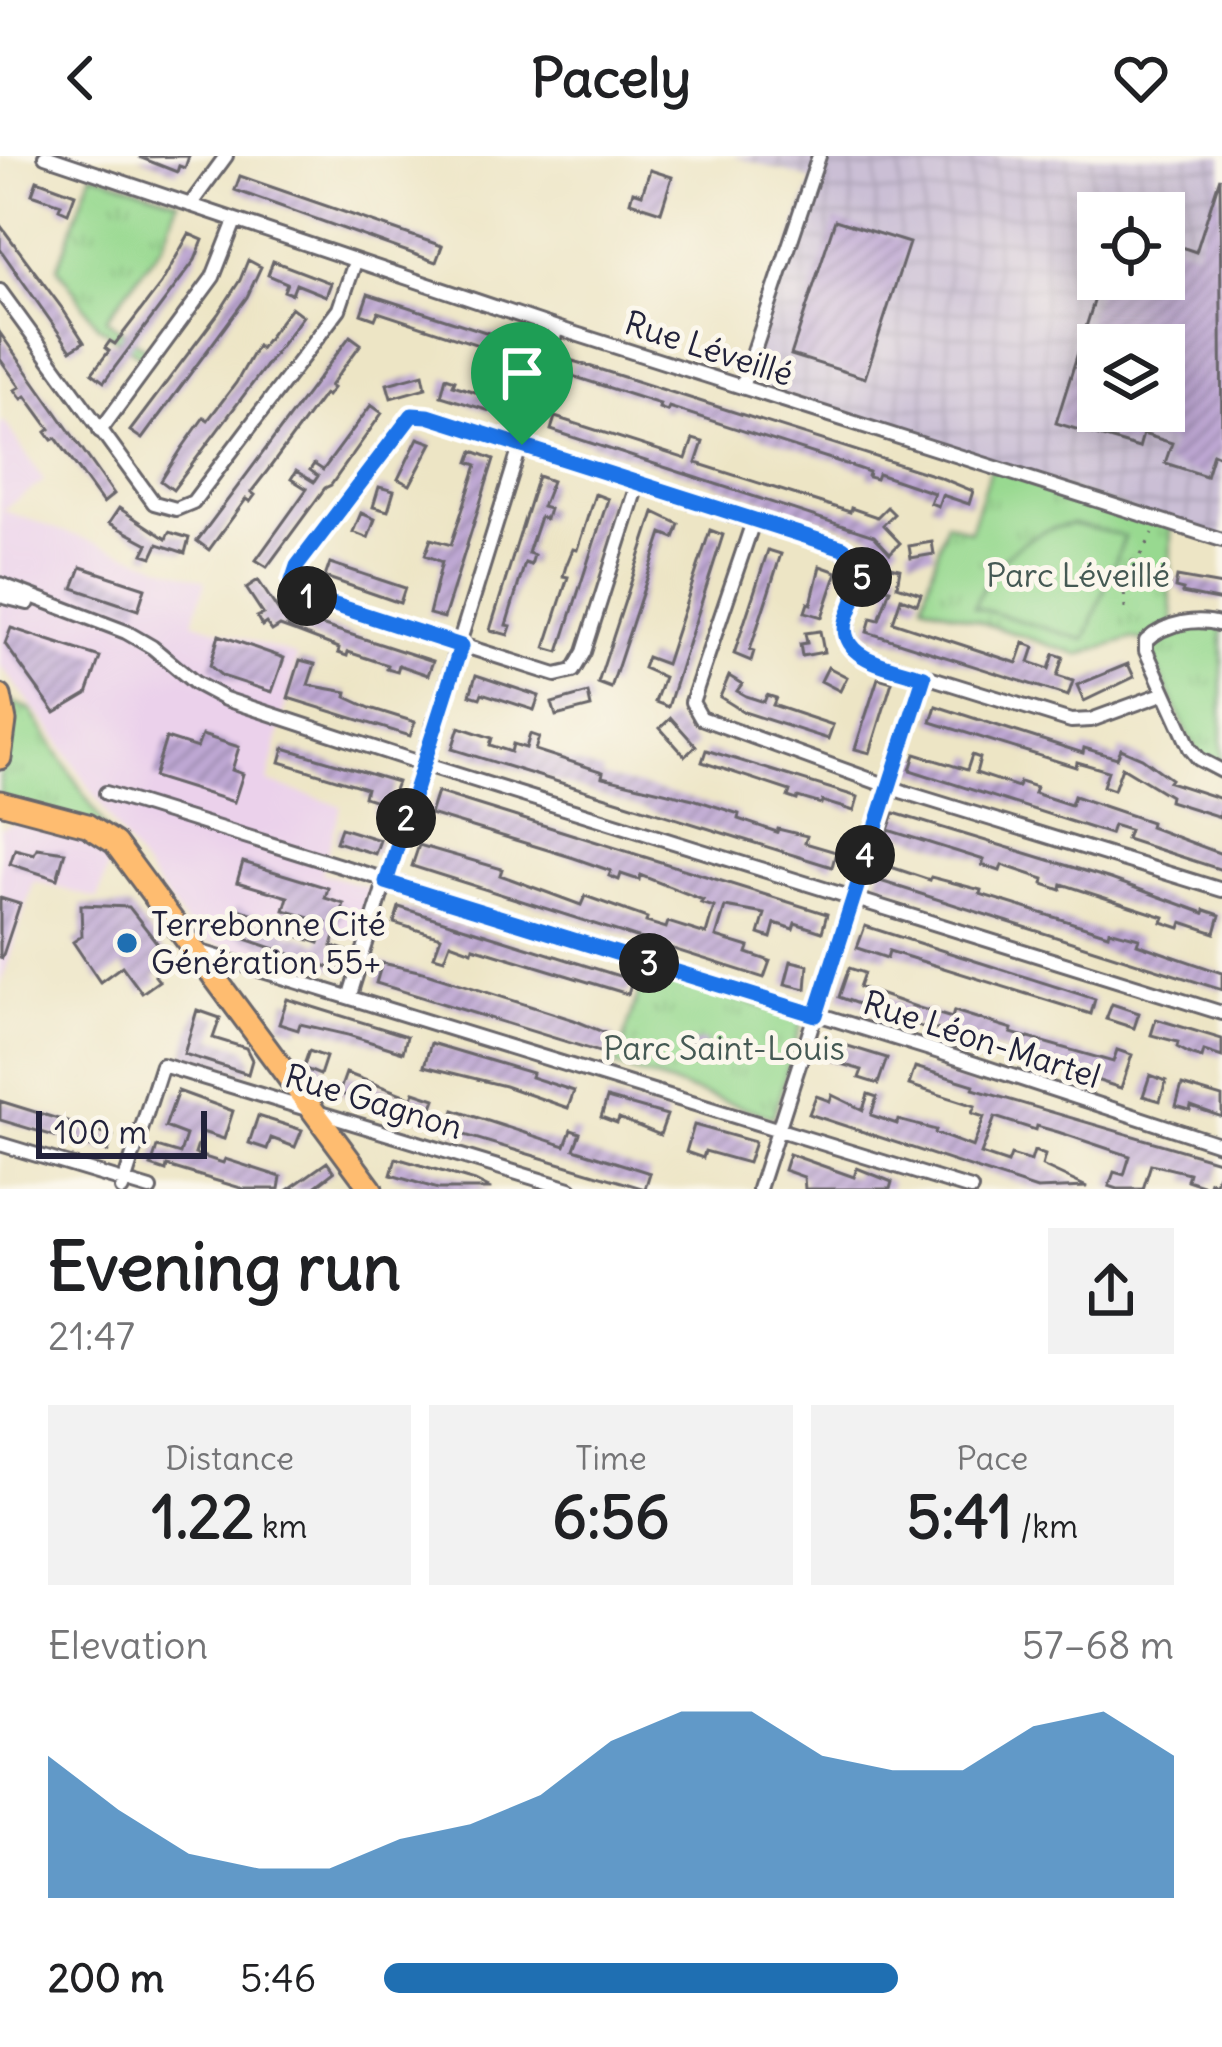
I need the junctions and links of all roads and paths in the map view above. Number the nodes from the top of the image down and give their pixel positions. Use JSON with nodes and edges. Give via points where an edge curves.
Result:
{"nodes":[{"id":1,"x":45,"y":156,"type":"edge"},
{"id":2,"x":226,"y":156,"type":"edge"},
{"id":3,"x":819,"y":156,"type":"edge"},
{"id":4,"x":190,"y":205,"type":"junction"},
{"id":5,"x":236,"y":221,"type":"junction"},
{"id":6,"x":355,"y":262,"type":"junction"},
{"id":7,"x":0,"y":291,"type":"edge"},
{"id":8,"x":557,"y":328,"type":"junction"},
{"id":9,"x":742,"y":387,"type":"junction"},
{"id":10,"x":100,"y":431,"type":"junction"},
{"id":11,"x":522,"y":445,"type":"junction"},
{"id":12,"x":638,"y":482,"type":"junction"},
{"id":13,"x":1157,"y":520,"type":"junction"},
{"id":14,"x":753,"y":522,"type":"junction"},
{"id":15,"x":1222,"y":540,"type":"edge"},
{"id":16,"x":0,"y":584,"type":"edge"},
{"id":17,"x":0,"y":596,"type":"edge"},
{"id":18,"x":58,"y":609,"type":"junction"},
{"id":19,"x":1125,"y":610,"type":"dead end"},
{"id":20,"x":1222,"y":625,"type":"edge"},
{"id":21,"x":461,"y":646,"type":"junction"},
{"id":22,"x":924,"y":677,"type":"junction"},
{"id":23,"x":1165,"y":693,"type":"junction"},
{"id":24,"x":0,"y":696,"type":"edge"},
{"id":25,"x":0,"y":758,"type":"edge"},
{"id":26,"x":423,"y":764,"type":"junction"},
{"id":27,"x":1220,"y":765,"type":"edge"},
{"id":28,"x":889,"y":783,"type":"junction"},
{"id":29,"x":106,"y":794,"type":"dead end"},
{"id":30,"x":0,"y":802,"type":"edge"},
{"id":31,"x":386,"y":882,"type":"junction"},
{"id":32,"x":1222,"y":890,"type":"edge"},
{"id":33,"x":851,"y":896,"type":"junction"},
{"id":34,"x":192,"y":950,"type":"junction"},
{"id":35,"x":350,"y":995,"type":"junction"},
{"id":36,"x":1222,"y":1012,"type":"edge"},
{"id":37,"x":816,"y":1015,"type":"junction"},
{"id":38,"x":316,"y":1112,"type":"junction"},
{"id":39,"x":779,"y":1128,"type":"junction"},
{"id":40,"x":0,"y":1144,"type":"edge"},
{"id":41,"x":1222,"y":1145,"type":"edge"},
{"id":42,"x":124,"y":1185,"type":"edge"},
{"id":43,"x":150,"y":1189,"type":"edge"},
{"id":44,"x":371,"y":1189,"type":"edge"},
{"id":45,"x":570,"y":1189,"type":"edge"},
{"id":46,"x":759,"y":1189,"type":"edge"},
{"id":47,"x":971,"y":1189,"type":"edge"}],
"edges":[{"from":1,"to":4,"type":"street","name":"Rue Léveillé"},
{"from":2,"to":4,"type":"street"},
{"from":3,"to":9,"type":"street"},
{"from":4,"to":5,"type":"street","name":"Rue Léveillé"},
{"from":5,"to":6,"type":"street","name":"Rue Léveillé"},
{"from":5,"to":10,"type":"street","via":[[213,277]]},
{"from":6,"to":8,"type":"street","name":"Rue Léveillé"},
{"from":6,"to":10,"type":"street","via":[[338,309],[194,502],[176,509],[154,503]]},
{"from":7,"to":10,"type":"street"},
{"from":8,"to":9,"type":"street","name":"Rue Léveillé"},
{"from":8,"to":11,"type":"street"},
{"from":9,"to":13,"type":"street","name":"Rue Léveillé"},
{"from":11,"to":12,"type":"street"},
{"from":11,"to":21,"type":"street"},
{"from":11,"to":21,"type":"street","via":[[412,415],[292,581],[304,595]]},
{"from":12,"to":14,"type":"street"},
{"from":12,"to":21,"type":"street","via":[[573,671],[556,675]]},
{"from":13,"to":15,"type":"street","name":"Rue Léveillé"},
{"from":13,"to":19,"type":"path","via":[[1132,561]]},
{"from":14,"to":22,"type":"street","via":[[843,548],[860,561],[847,641],[861,656]]},
{"from":14,"to":28,"type":"street","via":[[694,710]]},
{"from":16,"to":18,"type":"street"},
{"from":17,"to":18,"type":"street"},
{"from":18,"to":26,"type":"street","via":[[127,632],[225,699]]},
{"from":20,"to":23,"type":"street","via":[[1201,618],[1146,641]]},
{"from":21,"to":26,"type":"street"},
{"from":22,"to":23,"type":"street","via":[[1071,721]]},
{"from":22,"to":28,"type":"street"},
{"from":23,"to":27,"type":"street","via":[[1190,748]]},
{"from":24,"to":25,"type":"main road"},
{"from":26,"to":31,"type":"street"},
{"from":26,"to":33,"type":"street"},
{"from":28,"to":32,"type":"street"},
{"from":28,"to":33,"type":"street"},
{"from":29,"to":31,"type":"street","name":"Rue Léon-Martel"},
{"from":30,"to":34,"type":"main road","via":[[104,834]]},
{"from":31,"to":35,"type":"street"},
{"from":31,"to":37,"type":"street","name":"Rue Léon-Martel"},
{"from":33,"to":36,"type":"street"},
{"from":33,"to":37,"type":"street"},
{"from":34,"to":35,"type":"street"},
{"from":34,"to":38,"type":"main road"},
{"from":35,"to":39,"type":"street"},
{"from":37,"to":39,"type":"street"},
{"from":37,"to":41,"type":"street","name":"Rue Léon-Martel"},
{"from":38,"to":42,"type":"street","name":"Rue Gagnon","via":[[162,1065]]},
{"from":38,"to":44,"type":"main road"},
{"from":38,"to":45,"type":"street","name":"Rue Gagnon"},
{"from":39,"to":46,"type":"street"},
{"from":39,"to":47,"type":"street"},
{"from":40,"to":42,"type":"street"},
{"from":42,"to":43,"type":"street"}]}
